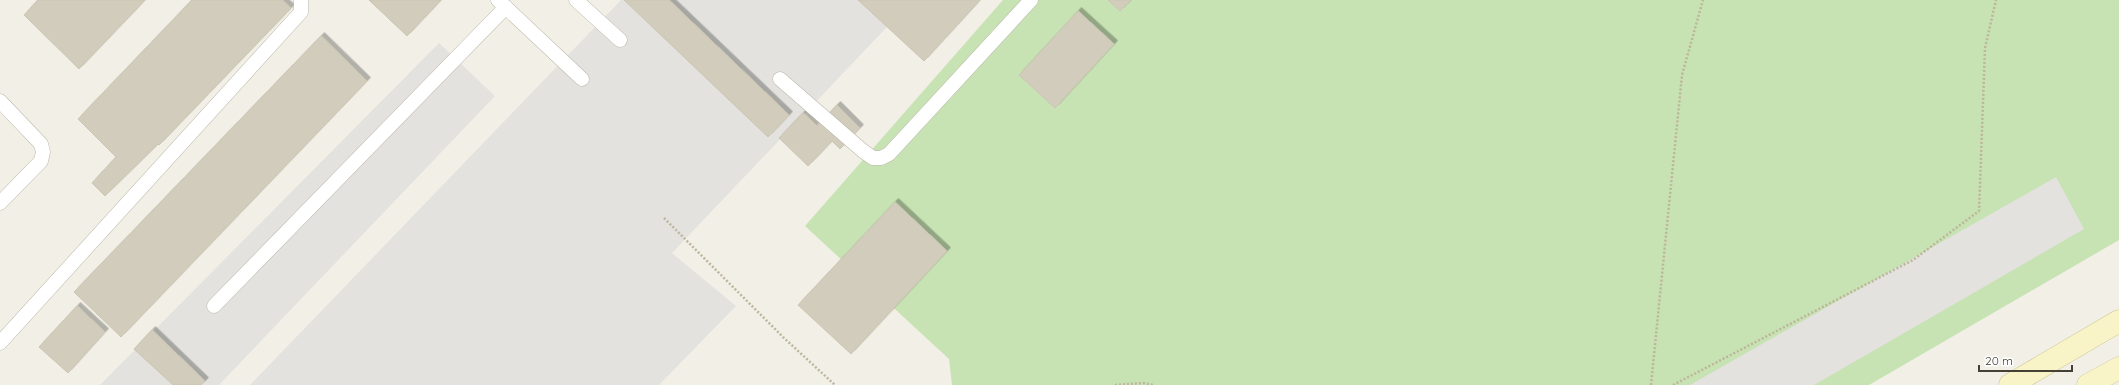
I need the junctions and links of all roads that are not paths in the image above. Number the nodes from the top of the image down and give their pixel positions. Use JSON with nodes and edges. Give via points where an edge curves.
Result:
{"nodes":[{"id":1,"x":301,"y":0,"type":"edge"},
{"id":2,"x":576,"y":0,"type":"edge"},
{"id":3,"x":1031,"y":0,"type":"edge"},
{"id":4,"x":502,"y":4,"type":"edge"},
{"id":5,"x":620,"y":40,"type":"dead end"},
{"id":6,"x":582,"y":79,"type":"dead end"},
{"id":7,"x":780,"y":79,"type":"dead end"},
{"id":8,"x":0,"y":101,"type":"edge"},
{"id":9,"x":0,"y":204,"type":"edge"},
{"id":10,"x":214,"y":306,"type":"dead end"},
{"id":11,"x":2119,"y":321,"type":"edge"},
{"id":12,"x":0,"y":343,"type":"edge"},
{"id":13,"x":2119,"y":368,"type":"edge"},
{"id":14,"x":2010,"y":385,"type":"edge"},
{"id":15,"x":2088,"y":385,"type":"edge"}],
"edges":[{"from":1,"to":12,"type":"lane","via":[[301,12]]},
{"from":2,"to":5,"type":"lane"},
{"from":3,"to":7,"type":"lane","via":[[889,154],[881,158],[873,158],[863,151]]},
{"from":4,"to":6,"type":"lane"},
{"from":4,"to":10,"type":"lane"},
{"from":8,"to":9,"type":"lane","via":[[41,144],[43,152],[41,161]]},
{"from":11,"to":14,"type":"street"},
{"from":13,"to":15,"type":"street"}]}
